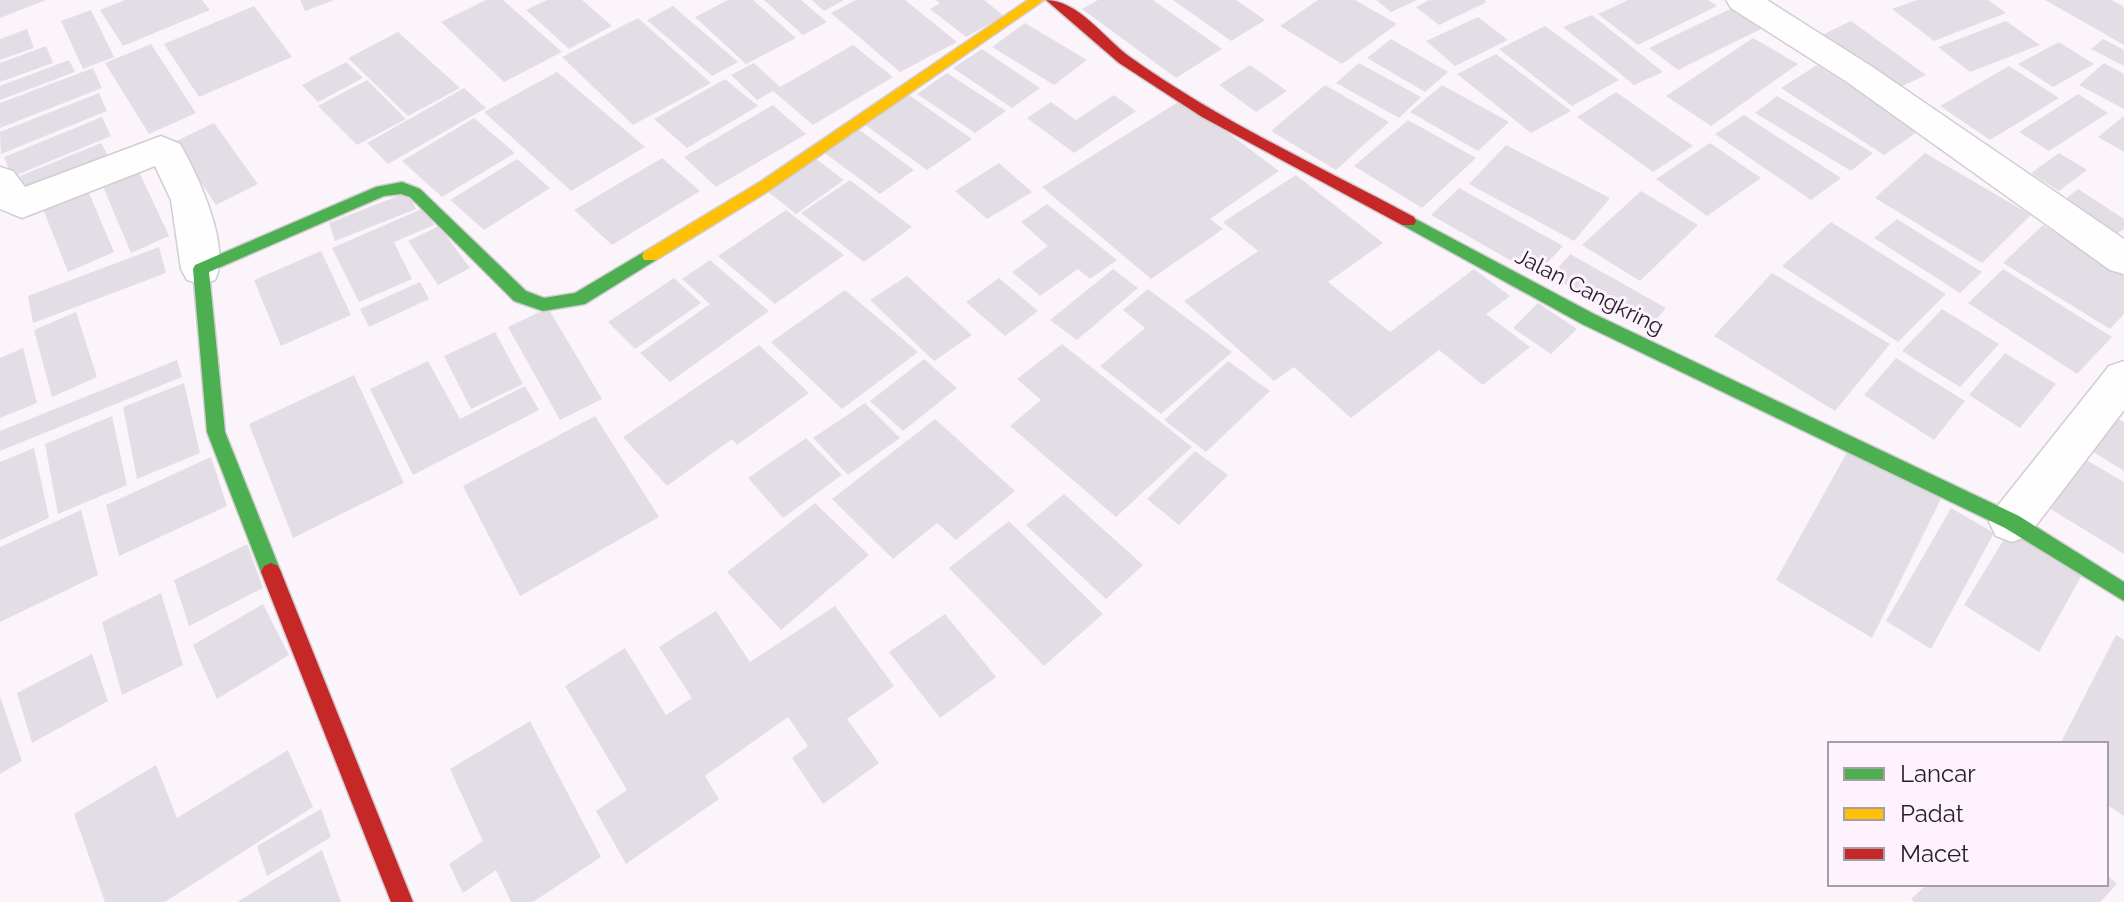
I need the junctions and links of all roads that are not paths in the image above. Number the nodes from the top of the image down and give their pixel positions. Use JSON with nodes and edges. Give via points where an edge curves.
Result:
{"nodes":[{"id":1,"x":1037,"y":0,"type":"edge"},
{"id":2,"x":1053,"y":0,"type":"edge"},
{"id":3,"x":1743,"y":0,"type":"edge"},
{"id":4,"x":0,"y":181,"type":"edge"},
{"id":5,"x":2124,"y":259,"type":"edge"},
{"id":6,"x":201,"y":269,"type":"junction"},
{"id":7,"x":2124,"y":378,"type":"edge"},
{"id":8,"x":2012,"y":522,"type":"junction"},
{"id":9,"x":2124,"y":592,"type":"edge"},
{"id":10,"x":402,"y":902,"type":"edge"}],
"edges":[{"from":1,"to":6,"type":"street","via":[[765,186],[579,299],[543,305],[520,296],[415,193],[402,188],[381,191]]},
{"from":2,"to":8,"type":"street","name":"Jalan Cangkring","via":[[1124,60],[1234,128],[1588,319]]},
{"from":3,"to":5,"type":"street","via":[[1859,74]]},
{"from":4,"to":6,"type":"street","via":[[22,204],[161,149],[190,200]]},
{"from":6,"to":10,"type":"street","via":[[216,432]]},
{"from":7,"to":8,"type":"street"},
{"from":8,"to":9,"type":"street","name":"Jalan Cangkring"}]}
